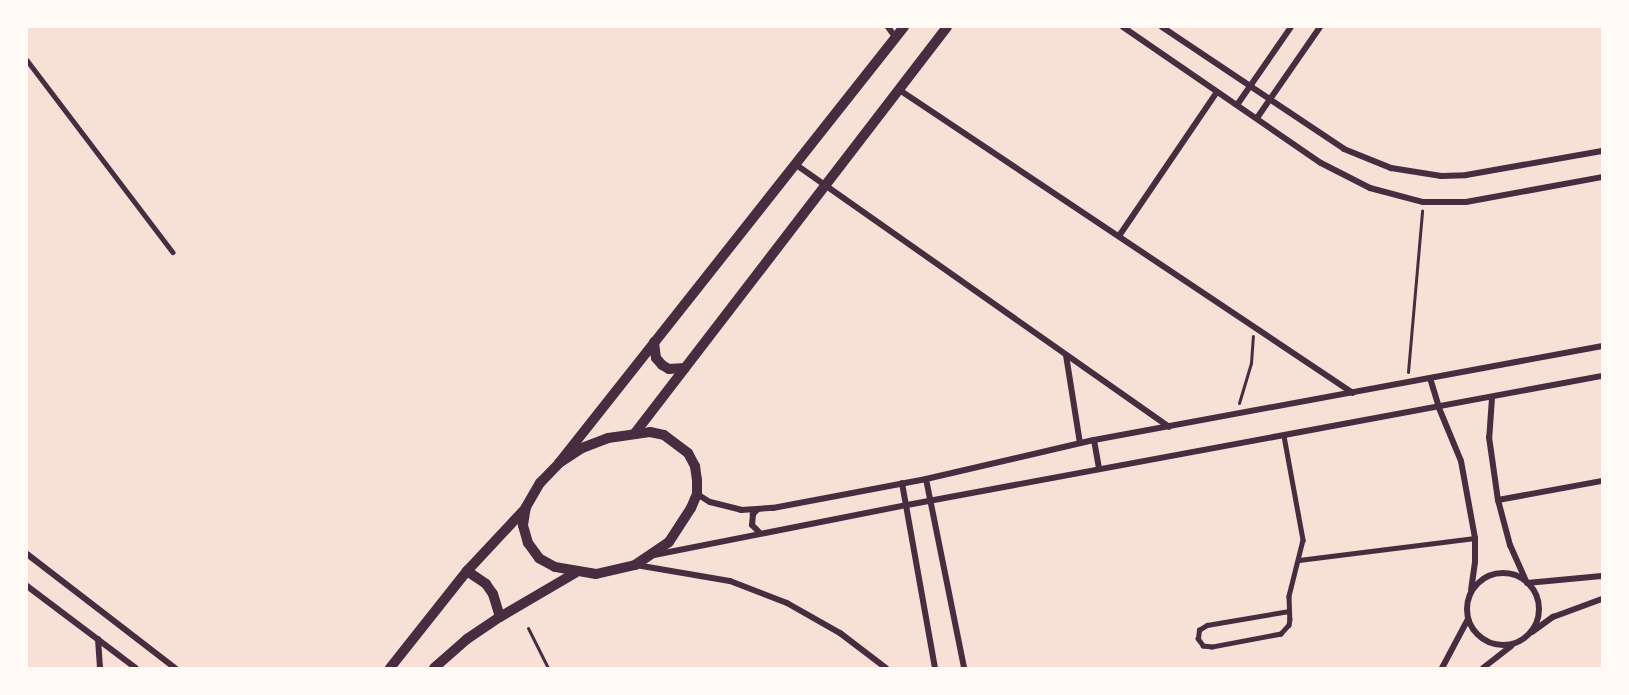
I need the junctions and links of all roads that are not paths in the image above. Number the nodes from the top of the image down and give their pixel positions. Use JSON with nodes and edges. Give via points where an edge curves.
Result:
{"nodes":[{"id":1,"x":888,"y":27,"type":"edge"},
{"id":2,"x":904,"y":27,"type":"edge"},
{"id":3,"x":947,"y":27,"type":"edge"},
{"id":4,"x":1123,"y":27,"type":"edge"},
{"id":5,"x":1162,"y":27,"type":"edge"},
{"id":6,"x":1291,"y":27,"type":"edge"},
{"id":7,"x":1320,"y":27,"type":"edge"},
{"id":8,"x":896,"y":38,"type":"junction"},
{"id":9,"x":27,"y":60,"type":"edge"},
{"id":10,"x":1250,"y":86,"type":"junction"},
{"id":11,"x":898,"y":89,"type":"junction"},
{"id":12,"x":1217,"y":92,"type":"junction"},
{"id":13,"x":1270,"y":100,"type":"junction"},
{"id":14,"x":1237,"y":105,"type":"junction"},
{"id":15,"x":1257,"y":118,"type":"junction"},
{"id":16,"x":1602,"y":151,"type":"edge"},
{"id":17,"x":795,"y":165,"type":"junction"},
{"id":18,"x":1602,"y":177,"type":"edge"},
{"id":19,"x":826,"y":187,"type":"junction"},
{"id":20,"x":1119,"y":236,"type":"junction"},
{"id":21,"x":173,"y":252,"type":"dead end"},
{"id":22,"x":654,"y":342,"type":"junction"},
{"id":23,"x":1602,"y":346,"type":"edge"},
{"id":24,"x":1066,"y":355,"type":"junction"},
{"id":25,"x":686,"y":368,"type":"junction"},
{"id":26,"x":1602,"y":376,"type":"edge"},
{"id":27,"x":1430,"y":378,"type":"junction"},
{"id":28,"x":1353,"y":393,"type":"junction"},
{"id":29,"x":1492,"y":398,"type":"junction"},
{"id":30,"x":1439,"y":408,"type":"junction"},
{"id":31,"x":1169,"y":427,"type":"junction"},
{"id":32,"x":635,"y":433,"type":"junction"},
{"id":33,"x":1284,"y":436,"type":"junction"},
{"id":34,"x":1094,"y":440,"type":"junction"},
{"id":35,"x":1080,"y":443,"type":"junction"},
{"id":36,"x":559,"y":463,"type":"junction"},
{"id":37,"x":1099,"y":469,"type":"junction"},
{"id":38,"x":926,"y":479,"type":"junction"},
{"id":39,"x":1602,"y":481,"type":"edge"},
{"id":40,"x":902,"y":483,"type":"junction"},
{"id":41,"x":697,"y":494,"type":"junction"},
{"id":42,"x":1498,"y":500,"type":"junction"},
{"id":43,"x":931,"y":501,"type":"junction"},
{"id":44,"x":907,"y":505,"type":"junction"},
{"id":45,"x":526,"y":507,"type":"junction"},
{"id":46,"x":757,"y":510,"type":"junction"},
{"id":47,"x":760,"y":533,"type":"junction"},
{"id":48,"x":1475,"y":538,"type":"junction"},
{"id":49,"x":27,"y":554,"type":"edge"},
{"id":50,"x":653,"y":555,"type":"junction"},
{"id":51,"x":1299,"y":560,"type":"junction"},
{"id":52,"x":635,"y":565,"type":"junction"},
{"id":53,"x":466,"y":571,"type":"junction"},
{"id":54,"x":575,"y":573,"type":"junction"},
{"id":55,"x":1602,"y":576,"type":"edge"},
{"id":56,"x":1527,"y":583,"type":"junction"},
{"id":57,"x":27,"y":586,"type":"edge"},
{"id":58,"x":1470,"y":593,"type":"junction"},
{"id":59,"x":1602,"y":599,"type":"edge"},
{"id":60,"x":1289,"y":610,"type":"junction"},
{"id":61,"x":500,"y":617,"type":"junction"},
{"id":62,"x":1468,"y":619,"type":"junction"},
{"id":63,"x":1527,"y":635,"type":"junction"},
{"id":64,"x":98,"y":639,"type":"junction"},
{"id":65,"x":1518,"y":642,"type":"junction"},
{"id":66,"x":100,"y":668,"type":"edge"},
{"id":67,"x":136,"y":668,"type":"edge"},
{"id":68,"x":175,"y":668,"type":"edge"},
{"id":69,"x":390,"y":668,"type":"edge"},
{"id":70,"x":434,"y":668,"type":"edge"},
{"id":71,"x":886,"y":668,"type":"edge"},
{"id":72,"x":935,"y":668,"type":"edge"},
{"id":73,"x":964,"y":668,"type":"edge"},
{"id":74,"x":1442,"y":668,"type":"edge"},
{"id":75,"x":1483,"y":668,"type":"edge"}],
"edges":[{"from":1,"to":8,"type":"street"},
{"from":2,"to":8,"type":"street"},
{"from":3,"to":11,"type":"street"},
{"from":4,"to":12,"type":"street"},
{"from":5,"to":10,"type":"street"},
{"from":6,"to":10,"type":"street"},
{"from":7,"to":13,"type":"street"},
{"from":8,"to":17,"type":"street"},
{"from":9,"to":21,"type":"lane"},
{"from":10,"to":13,"type":"street"},
{"from":10,"to":14,"type":"street"},
{"from":11,"to":19,"type":"street"},
{"from":11,"to":20,"type":"street"},
{"from":12,"to":14,"type":"street"},
{"from":12,"to":20,"type":"street"},
{"from":13,"to":15,"type":"street"},
{"from":13,"to":16,"type":"street","via":[[1344,150],[1416,173],[1466,175]]},
{"from":14,"to":15,"type":"street"},
{"from":15,"to":18,"type":"street","via":[[1345,177],[1423,202],[1487,200]]},
{"from":17,"to":19,"type":"street"},
{"from":17,"to":22,"type":"street"},
{"from":19,"to":24,"type":"street"},
{"from":19,"to":25,"type":"street"},
{"from":20,"to":28,"type":"street"},
{"from":22,"to":25,"type":"street","via":[[656,358],[662,365],[669,369]]},
{"from":22,"to":36,"type":"street"},
{"from":23,"to":27,"type":"street"},
{"from":24,"to":31,"type":"street"},
{"from":24,"to":35,"type":"street"},
{"from":25,"to":32,"type":"street"},
{"from":26,"to":29,"type":"street"},
{"from":27,"to":28,"type":"street"},
{"from":27,"to":30,"type":"street"},
{"from":28,"to":31,"type":"street"},
{"from":29,"to":30,"type":"street"},
{"from":29,"to":42,"type":"street","via":[[1489,437]]},
{"from":30,"to":33,"type":"street"},
{"from":30,"to":48,"type":"street","via":[[1461,461]]},
{"from":31,"to":34,"type":"street"},
{"from":32,"to":36,"type":"street","via":[[582,448]]},
{"from":32,"to":41,"type":"street","via":[[664,435],[677,442],[694,466]]},
{"from":33,"to":37,"type":"street"},
{"from":33,"to":51,"type":"lane","via":[[1303,540]]},
{"from":34,"to":35,"type":"street"},
{"from":34,"to":37,"type":"street"},
{"from":35,"to":38,"type":"street"},
{"from":36,"to":45,"type":"street","via":[[540,483]]},
{"from":37,"to":43,"type":"street"},
{"from":38,"to":40,"type":"street"},
{"from":38,"to":43,"type":"street"},
{"from":39,"to":42,"type":"street"},
{"from":40,"to":44,"type":"street"},
{"from":40,"to":46,"type":"street"},
{"from":41,"to":46,"type":"street","via":[[725,507]]},
{"from":41,"to":50,"type":"street","via":[[681,526]]},
{"from":42,"to":56,"type":"street","via":[[1510,545]]},
{"from":43,"to":44,"type":"street"},
{"from":43,"to":73,"type":"street"},
{"from":44,"to":47,"type":"street"},
{"from":44,"to":72,"type":"street"},
{"from":45,"to":53,"type":"street"},
{"from":45,"to":54,"type":"street","via":[[523,525],[528,543],[539,558]]},
{"from":46,"to":47,"type":"street","via":[[752,525]]},
{"from":47,"to":50,"type":"street"},
{"from":48,"to":51,"type":"lane"},
{"from":48,"to":58,"type":"street"},
{"from":49,"to":68,"type":"street"},
{"from":50,"to":52,"type":"street"},
{"from":51,"to":60,"type":"lane","via":[[1292,578]]},
{"from":52,"to":54,"type":"street","via":[[596,574]]},
{"from":52,"to":71,"type":"street","via":[[730,581],[787,603],[840,633]]},
{"from":53,"to":61,"type":"street","via":[[486,584],[496,599]]},
{"from":53,"to":69,"type":"street"},
{"from":54,"to":61,"type":"street"},
{"from":55,"to":56,"type":"street"},
{"from":56,"to":58,"type":"street","via":[[1517,576],[1495,574]]},
{"from":56,"to":63,"type":"street","via":[[1534,593],[1538,615]]},
{"from":57,"to":64,"type":"street"},
{"from":58,"to":62,"type":"street"},
{"from":59,"to":63,"type":"street","via":[[1553,617]]},
{"from":60,"to":60,"type":"lane","via":[[1207,625],[1199,630],[1198,639],[1208,647],[1281,634],[1289,625]]},
{"from":61,"to":70,"type":"street","via":[[466,639]]},
{"from":62,"to":65,"type":"street","via":[[1478,634],[1494,644]]},
{"from":62,"to":74,"type":"street"},
{"from":63,"to":65,"type":"street"},
{"from":64,"to":66,"type":"street"},
{"from":64,"to":67,"type":"street"},
{"from":65,"to":75,"type":"street"}]}
